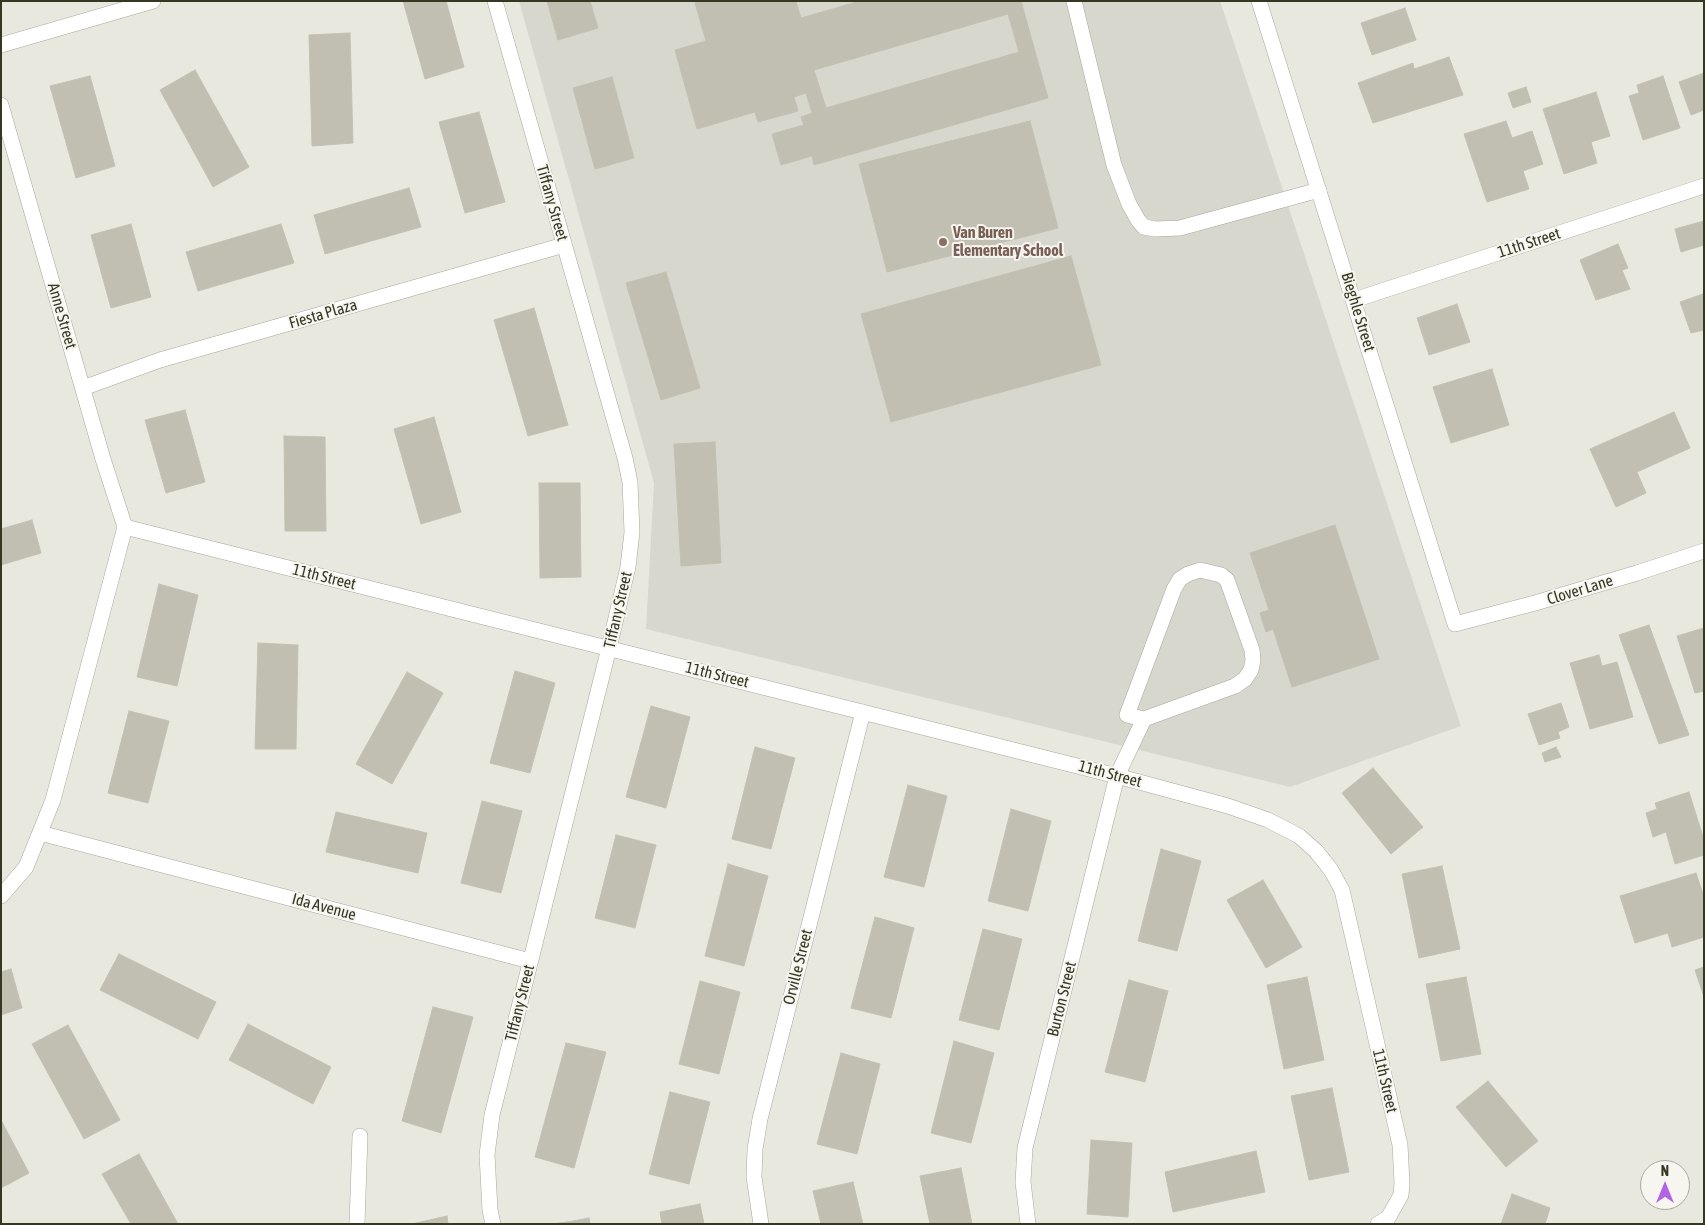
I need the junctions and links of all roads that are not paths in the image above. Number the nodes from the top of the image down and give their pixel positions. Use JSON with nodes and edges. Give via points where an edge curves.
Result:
{"nodes":[{"id":1,"x":153,"y":1,"type":"edge"},
{"id":2,"x":495,"y":1,"type":"edge"},
{"id":3,"x":1074,"y":1,"type":"edge"},
{"id":4,"x":1259,"y":1,"type":"edge"},
{"id":5,"x":1,"y":45,"type":"edge"},
{"id":6,"x":1,"y":105,"type":"edge"},
{"id":7,"x":1704,"y":186,"type":"edge"},
{"id":8,"x":1319,"y":190,"type":"junction"},
{"id":9,"x":564,"y":245,"type":"junction"},
{"id":10,"x":1354,"y":300,"type":"junction"},
{"id":11,"x":83,"y":388,"type":"junction"},
{"id":12,"x":125,"y":527,"type":"junction"},
{"id":13,"x":1704,"y":551,"type":"edge"},
{"id":14,"x":1455,"y":624,"type":"joint"},
{"id":15,"x":609,"y":648,"type":"junction"},
{"id":16,"x":863,"y":712,"type":"junction"},
{"id":17,"x":1144,"y":719,"type":"junction"},
{"id":18,"x":1117,"y":776,"type":"junction"},
{"id":19,"x":40,"y":833,"type":"junction"},
{"id":20,"x":1,"y":896,"type":"edge"},
{"id":21,"x":530,"y":961,"type":"junction"},
{"id":22,"x":360,"y":1136,"type":"dead end"},
{"id":23,"x":357,"y":1224,"type":"edge"},
{"id":24,"x":493,"y":1224,"type":"edge"},
{"id":25,"x":761,"y":1224,"type":"edge"},
{"id":26,"x":1028,"y":1224,"type":"edge"},
{"id":27,"x":1378,"y":1224,"type":"edge"}],
"edges":[{"from":1,"to":5,"type":"street"},
{"from":2,"to":9,"type":"street","name":"Tiffany Street"},
{"from":3,"to":8,"type":"street","via":[[1114,165],[1129,204],[1144,227],[1154,230],[1180,228]]},
{"from":4,"to":8,"type":"street","name":"Bieghle Street"},
{"from":6,"to":11,"type":"street","name":"Anne Street"},
{"from":7,"to":10,"type":"street","name":"11th Street"},
{"from":8,"to":10,"type":"street","name":"Bieghle Street"},
{"from":9,"to":11,"type":"street","name":"Fiesta Plaza","via":[[160,360]]},
{"from":9,"to":15,"type":"street","name":"Tiffany Street","via":[[630,482],[632,532],[628,567]]},
{"from":10,"to":14,"type":"street","name":"Bieghle Street"},
{"from":11,"to":12,"type":"street","name":"Anne Street"},
{"from":12,"to":15,"type":"street","name":"11th Street"},
{"from":12,"to":19,"type":"street","via":[[53,800]]},
{"from":13,"to":14,"type":"street","name":"Clover Lane"},
{"from":15,"to":16,"type":"street","name":"11th Street"},
{"from":15,"to":21,"type":"street","name":"Tiffany Street"},
{"from":16,"to":18,"type":"street","name":"11th Street"},
{"from":16,"to":25,"type":"street","name":"Orville Street","via":[[760,1119],[754,1177]]},
{"from":17,"to":17,"type":"street","via":[[1236,686],[1250,670],[1252,650],[1227,580],[1221,575],[1200,570],[1188,574],[1174,588],[1127,714]]},
{"from":17,"to":18,"type":"street","name":"Burton Street"},
{"from":18,"to":26,"type":"street","name":"Burton Street","via":[[1025,1148],[1023,1182]]},
{"from":18,"to":27,"type":"street","name":"11th Street","via":[[1268,820],[1299,836],[1331,870],[1342,890],[1400,1145],[1401,1195],[1394,1211]]},
{"from":19,"to":20,"type":"street","via":[[26,867]]},
{"from":19,"to":21,"type":"street","name":"Ida Avenue"},
{"from":21,"to":24,"type":"street","name":"Tiffany Street","via":[[492,1115],[487,1155]]},
{"from":22,"to":23,"type":"street"}]}
